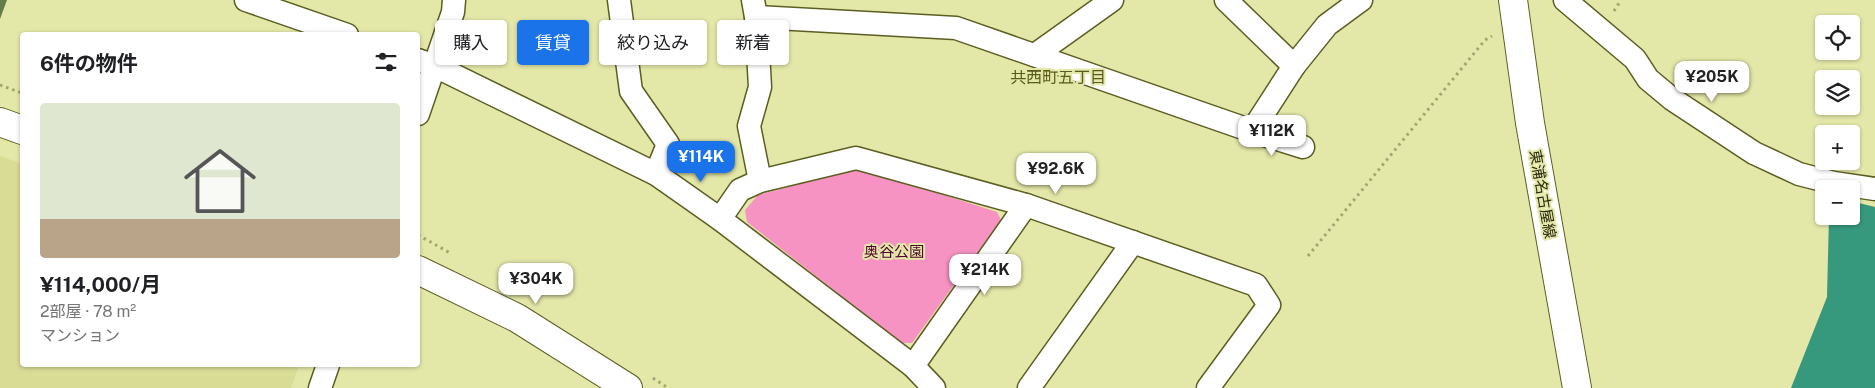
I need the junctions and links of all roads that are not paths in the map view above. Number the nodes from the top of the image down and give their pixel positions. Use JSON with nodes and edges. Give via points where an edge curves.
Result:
{"nodes":[{"id":1,"x":246,"y":0,"type":"edge"},
{"id":2,"x":454,"y":0,"type":"edge"},
{"id":3,"x":619,"y":0,"type":"edge"},
{"id":4,"x":1112,"y":0,"type":"edge"},
{"id":5,"x":1226,"y":0,"type":"edge"},
{"id":6,"x":1360,"y":0,"type":"edge"},
{"id":7,"x":1514,"y":0,"type":"edge"},
{"id":8,"x":1565,"y":0,"type":"edge"},
{"id":9,"x":754,"y":8,"type":"edge"},
{"id":10,"x":338,"y":32,"type":"edge"},
{"id":11,"x":1035,"y":55,"type":"junction"},
{"id":12,"x":426,"y":63,"type":"edge"},
{"id":13,"x":1294,"y":66,"type":"junction"},
{"id":14,"x":420,"y":101,"type":"edge"},
{"id":15,"x":0,"y":122,"type":"edge"},
{"id":16,"x":20,"y":129,"type":"edge"},
{"id":17,"x":1252,"y":131,"type":"junction"},
{"id":18,"x":1303,"y":147,"type":"dead end"},
{"id":19,"x":656,"y":174,"type":"junction"},
{"id":20,"x":760,"y":181,"type":"junction"},
{"id":21,"x":1874,"y":188,"type":"edge"},
{"id":22,"x":1026,"y":204,"type":"junction"},
{"id":23,"x":720,"y":219,"type":"junction"},
{"id":24,"x":1132,"y":242,"type":"junction"},
{"id":25,"x":420,"y":271,"type":"edge"},
{"id":26,"x":913,"y":366,"type":"junction"},
{"id":27,"x":327,"y":367,"type":"edge"},
{"id":28,"x":320,"y":388,"type":"edge"},
{"id":29,"x":628,"y":388,"type":"edge"},
{"id":30,"x":934,"y":388,"type":"edge"},
{"id":31,"x":1029,"y":388,"type":"edge"},
{"id":32,"x":1208,"y":388,"type":"edge"},
{"id":33,"x":1577,"y":388,"type":"edge"}],
"edges":[{"from":1,"to":10,"type":"street"},
{"from":2,"to":12,"type":"street","via":[[453,12]]},
{"from":3,"to":19,"type":"street","via":[[630,91],[668,144]]},
{"from":4,"to":11,"type":"street"},
{"from":5,"to":13,"type":"street"},
{"from":6,"to":13,"type":"street","via":[[1328,25]]},
{"from":7,"to":33,"type":"main road","name":"東浦名古屋線","via":[[1530,123]]},
{"from":8,"to":21,"type":"street","via":[[1635,59],[1648,79],[1672,99],[1754,153],[1799,174]]},
{"from":9,"to":11,"type":"street","via":[[956,28]]},
{"from":9,"to":20,"type":"street","via":[[760,87],[749,126]]},
{"from":11,"to":17,"type":"street"},
{"from":12,"to":14,"type":"street"},
{"from":12,"to":19,"type":"street"},
{"from":13,"to":17,"type":"street"},
{"from":15,"to":16,"type":"main road"},
{"from":17,"to":18,"type":"street"},
{"from":19,"to":23,"type":"street"},
{"from":20,"to":22,"type":"street","via":[[856,158]]},
{"from":20,"to":23,"type":"street","via":[[740,190]]},
{"from":22,"to":24,"type":"street"},
{"from":22,"to":26,"type":"street"},
{"from":23,"to":26,"type":"street"},
{"from":24,"to":31,"type":"street"},
{"from":24,"to":32,"type":"street","via":[[1256,285],[1269,305]]},
{"from":25,"to":29,"type":"main road","via":[[517,318]]},
{"from":26,"to":30,"type":"street"},
{"from":27,"to":28,"type":"street"}]}
